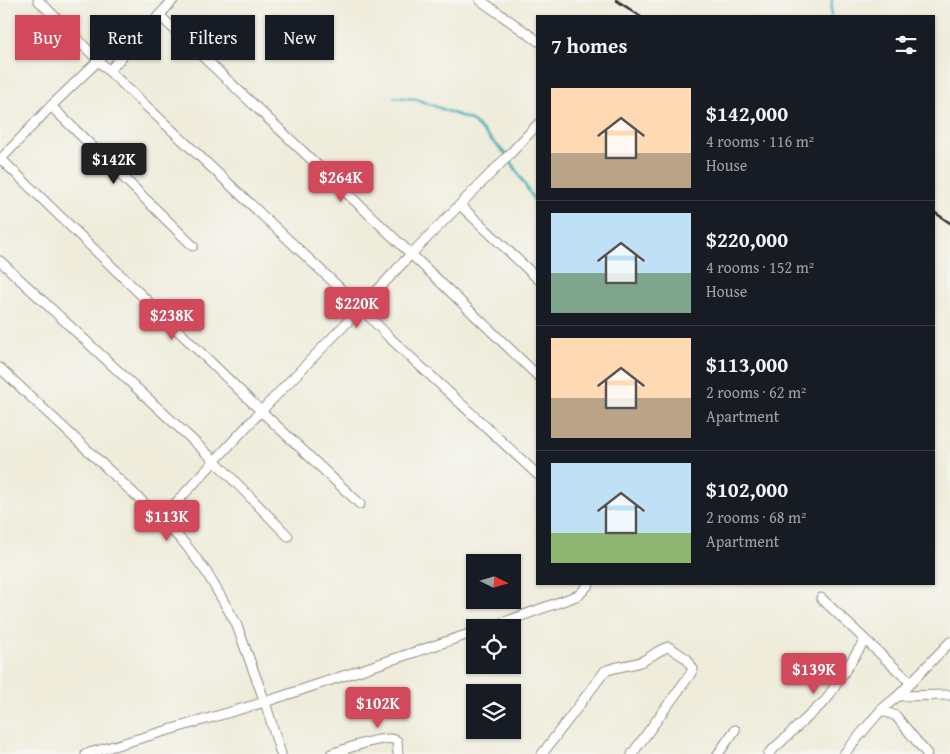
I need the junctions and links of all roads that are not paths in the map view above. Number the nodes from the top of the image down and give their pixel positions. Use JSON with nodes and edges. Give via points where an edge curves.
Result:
{"nodes":[{"id":1,"x":38,"y":0,"type":"edge"},
{"id":2,"x":173,"y":0,"type":"edge"},
{"id":3,"x":480,"y":0,"type":"edge"},
{"id":4,"x":159,"y":15,"type":"edge"},
{"id":5,"x":161,"y":17,"type":"edge"},
{"id":6,"x":536,"y":40,"type":"edge"},
{"id":7,"x":90,"y":51,"type":"edge"},
{"id":8,"x":99,"y":60,"type":"joint"},
{"id":9,"x":119,"y":60,"type":"edge"},
{"id":10,"x":109,"y":71,"type":"junction"},
{"id":11,"x":51,"y":106,"type":"junction"},
{"id":12,"x":536,"y":126,"type":"edge"},
{"id":13,"x":0,"y":160,"type":"edge"},
{"id":14,"x":460,"y":205,"type":"junction"},
{"id":15,"x":193,"y":246,"type":"dead end"},
{"id":16,"x":411,"y":254,"type":"junction"},
{"id":17,"x":0,"y":261,"type":"edge"},
{"id":18,"x":536,"y":277,"type":"edge"},
{"id":19,"x":361,"y":308,"type":"junction"},
{"id":20,"x":0,"y":368,"type":"edge"},
{"id":21,"x":536,"y":374,"type":"edge"},
{"id":22,"x":261,"y":411,"type":"junction"},
{"id":23,"x":215,"y":461,"type":"junction"},
{"id":24,"x":536,"y":473,"type":"edge"},
{"id":25,"x":360,"y":504,"type":"dead end"},
{"id":26,"x":161,"y":519,"type":"junction"},
{"id":27,"x":288,"y":536,"type":"dead end"},
{"id":28,"x":588,"y":585,"type":"edge"},
{"id":29,"x":821,"y":598,"type":"dead end"},
{"id":30,"x":513,"y":619,"type":"edge"},
{"id":31,"x":466,"y":635,"type":"edge"},
{"id":32,"x":865,"y":640,"type":"junction"},
{"id":33,"x":950,"y":642,"type":"edge"},
{"id":34,"x":911,"y":683,"type":"junction"},
{"id":35,"x":950,"y":695,"type":"edge"},
{"id":36,"x":898,"y":696,"type":"junction"},
{"id":37,"x":265,"y":702,"type":"junction"},
{"id":38,"x":881,"y":710,"type":"junction"},
{"id":39,"x":735,"y":730,"type":"dead end"},
{"id":40,"x":86,"y":754,"type":"edge"},
{"id":41,"x":282,"y":754,"type":"edge"},
{"id":42,"x":331,"y":754,"type":"edge"},
{"id":43,"x":398,"y":754,"type":"edge"},
{"id":44,"x":542,"y":754,"type":"edge"},
{"id":45,"x":632,"y":754,"type":"edge"},
{"id":46,"x":718,"y":754,"type":"edge"},
{"id":47,"x":768,"y":754,"type":"edge"},
{"id":48,"x":844,"y":754,"type":"edge"},
{"id":49,"x":927,"y":754,"type":"edge"}],
"edges":[{"from":1,"to":7,"type":"street"},
{"from":2,"to":4,"type":"street"},
{"from":3,"to":6,"type":"street"},
{"from":5,"to":16,"type":"street"},
{"from":8,"to":10,"type":"street"},
{"from":8,"to":11,"type":"street"},
{"from":9,"to":10,"type":"street"},
{"from":10,"to":19,"type":"street"},
{"from":11,"to":13,"type":"street"},
{"from":11,"to":15,"type":"street"},
{"from":12,"to":14,"type":"street"},
{"from":13,"to":22,"type":"street"},
{"from":14,"to":16,"type":"street"},
{"from":14,"to":18,"type":"street"},
{"from":16,"to":19,"type":"street"},
{"from":16,"to":21,"type":"street"},
{"from":17,"to":23,"type":"street"},
{"from":19,"to":22,"type":"street"},
{"from":19,"to":24,"type":"street"},
{"from":20,"to":26,"type":"street"},
{"from":22,"to":23,"type":"street"},
{"from":22,"to":25,"type":"street"},
{"from":23,"to":26,"type":"street"},
{"from":23,"to":27,"type":"street"},
{"from":26,"to":37,"type":"street","via":[[207,573],[236,623]]},
{"from":28,"to":30,"type":"street","via":[[579,595]]},
{"from":29,"to":32,"type":"street"},
{"from":31,"to":37,"type":"street"},
{"from":32,"to":34,"type":"street"},
{"from":32,"to":47,"type":"street","via":[[826,700]]},
{"from":33,"to":34,"type":"street"},
{"from":34,"to":36,"type":"street"},
{"from":35,"to":36,"type":"street"},
{"from":36,"to":38,"type":"street"},
{"from":37,"to":40,"type":"street"},
{"from":37,"to":41,"type":"street"},
{"from":38,"to":48,"type":"street"},
{"from":38,"to":49,"type":"street","via":[[896,716]]},
{"from":39,"to":46,"type":"street"},
{"from":42,"to":43,"type":"street","via":[[391,738],[397,741]]},
{"from":44,"to":45,"type":"street","via":[[605,671],[642,661],[669,647],[687,659],[693,669]]}]}
